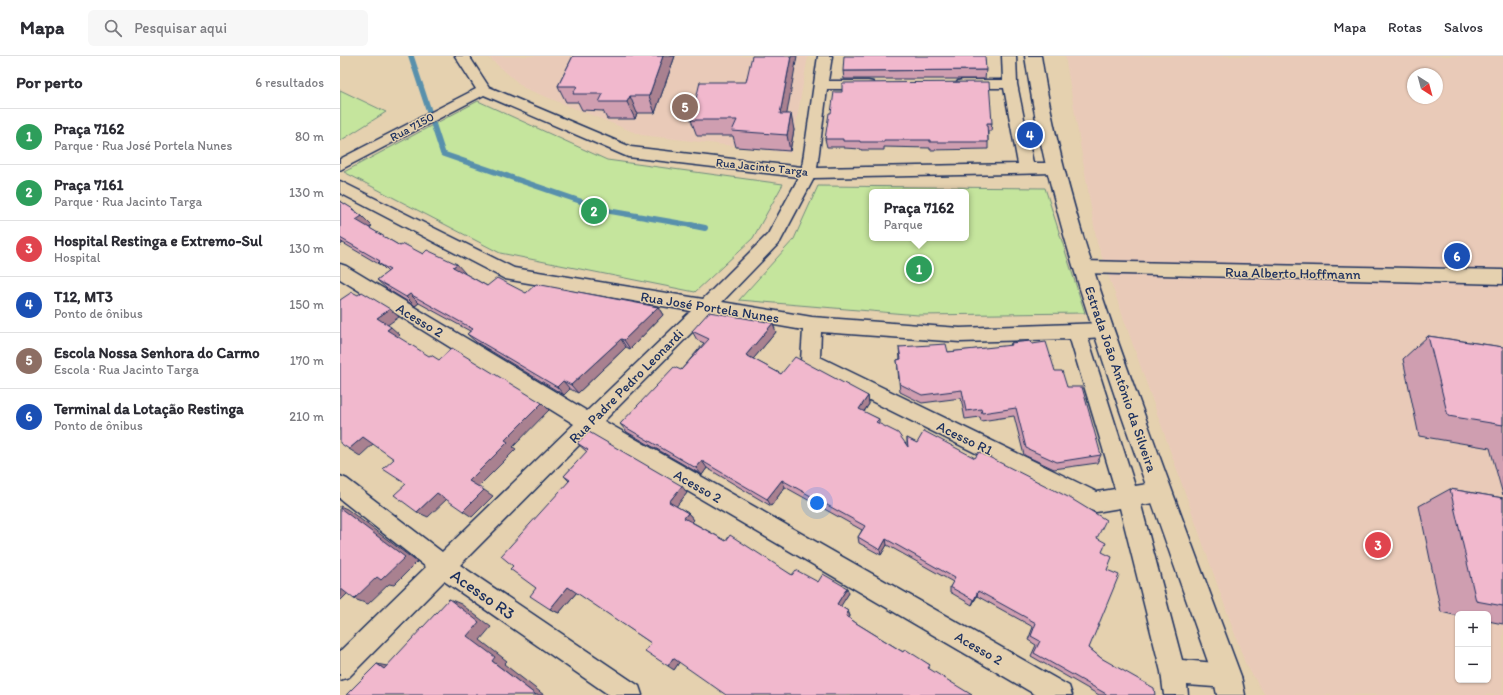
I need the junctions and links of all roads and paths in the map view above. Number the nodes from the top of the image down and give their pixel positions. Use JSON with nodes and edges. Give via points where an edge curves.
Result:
{"nodes":[{"id":1,"x":462,"y":56,"type":"edge"},
{"id":2,"x":825,"y":56,"type":"edge"},
{"id":3,"x":1009,"y":56,"type":"edge"},
{"id":4,"x":1033,"y":56,"type":"edge"},
{"id":5,"x":884,"y":84,"type":"edge"},
{"id":6,"x":947,"y":84,"type":"edge"},
{"id":7,"x":1010,"y":84,"type":"junction"},
{"id":8,"x":821,"y":85,"type":"junction"},
{"id":9,"x":484,"y":90,"type":"junction"},
{"id":10,"x":340,"y":165,"type":"edge"},
{"id":11,"x":1026,"y":168,"type":"junction"},
{"id":12,"x":1053,"y":168,"type":"junction"},
{"id":13,"x":809,"y":173,"type":"junction"},
{"id":14,"x":340,"y":186,"type":"edge"},
{"id":15,"x":1083,"y":267,"type":"junction"},
{"id":16,"x":340,"y":271,"type":"edge"},
{"id":17,"x":1503,"y":277,"type":"edge"},
{"id":18,"x":706,"y":307,"type":"junction"},
{"id":19,"x":812,"y":324,"type":"junction"},
{"id":20,"x":1103,"y":330,"type":"junction"},
{"id":21,"x":1077,"y":331,"type":"junction"},
{"id":22,"x":589,"y":423,"type":"junction"},
{"id":23,"x":340,"y":486,"type":"edge"},
{"id":24,"x":1160,"y":492,"type":"junction"},
{"id":25,"x":1128,"y":497,"type":"junction"},
{"id":26,"x":443,"y":566,"type":"junction"},
{"id":27,"x":340,"y":668,"type":"edge"},
{"id":28,"x":1174,"y":684,"type":"edge"},
{"id":29,"x":1229,"y":685,"type":"edge"},
{"id":30,"x":630,"y":695,"type":"edge"},
{"id":31,"x":1060,"y":695,"type":"edge"}],
"edges":[{"from":1,"to":9,"type":"street"},
{"from":2,"to":8,"type":"street","name":"Rua Padre Pedro Leonardi"},
{"from":3,"to":7,"type":"street"},
{"from":4,"to":12,"type":"main road","name":"Estrada João Antônio da Silveira"},
{"from":5,"to":8,"type":"street"},
{"from":6,"to":7,"type":"street"},
{"from":7,"to":11,"type":"street"},
{"from":8,"to":13,"type":"street","name":"Rua Padre Pedro Leonardi"},
{"from":9,"to":10,"type":"street","name":"Rua 7150"},
{"from":9,"to":13,"type":"street","name":"Rua Jacinto Targa","via":[[628,152]]},
{"from":11,"to":12,"type":"street","name":"Rua Jacinto Targa"},
{"from":11,"to":13,"type":"street","name":"Rua Jacinto Targa"},
{"from":12,"to":15,"type":"main road","name":"Estrada João Antônio da Silveira"},
{"from":13,"to":18,"type":"street","name":"Rua Padre Pedro Leonardi","via":[[774,238]]},
{"from":14,"to":18,"type":"street","name":"Rua José Portela Nunes","via":[[512,274]]},
{"from":15,"to":17,"type":"street","name":"Rua Alberto Hoffmann"},
{"from":15,"to":20,"type":"main road","name":"Estrada João Antônio da Silveira"},
{"from":16,"to":22,"type":"street","name":"Acesso 2"},
{"from":18,"to":19,"type":"street","name":"Rua José Portela Nunes"},
{"from":18,"to":22,"type":"street","name":"Rua Padre Pedro Leonardi"},
{"from":19,"to":21,"type":"street","name":"Rua José Portela Nunes","via":[[960,335]]},
{"from":19,"to":25,"type":"street","name":"Acesso R1","via":[[810,361],[1096,502]]},
{"from":20,"to":21,"type":"street","name":"Rua José Portela Nunes"},
{"from":20,"to":24,"type":"main road","name":"Estrada João Antônio da Silveira"},
{"from":21,"to":25,"type":"street","name":"Estrada João Antônio da Silveira"},
{"from":22,"to":26,"type":"street","name":"Rua Padre Pedro Leonardi"},
{"from":22,"to":31,"type":"street","name":"Acesso 2"},
{"from":23,"to":26,"type":"street","name":"Acesso R3"},
{"from":24,"to":25,"type":"street","name":"Acesso R1"},
{"from":24,"to":29,"type":"main road","name":"Estrada João Antônio da Silveira"},
{"from":25,"to":28,"type":"street","name":"Estrada João Antônio da Silveira"},
{"from":26,"to":27,"type":"street","name":"Rua Padre Pedro Leonardi"},
{"from":26,"to":30,"type":"street","name":"Acesso R3"},
{"from":28,"to":29,"type":"street"}]}
